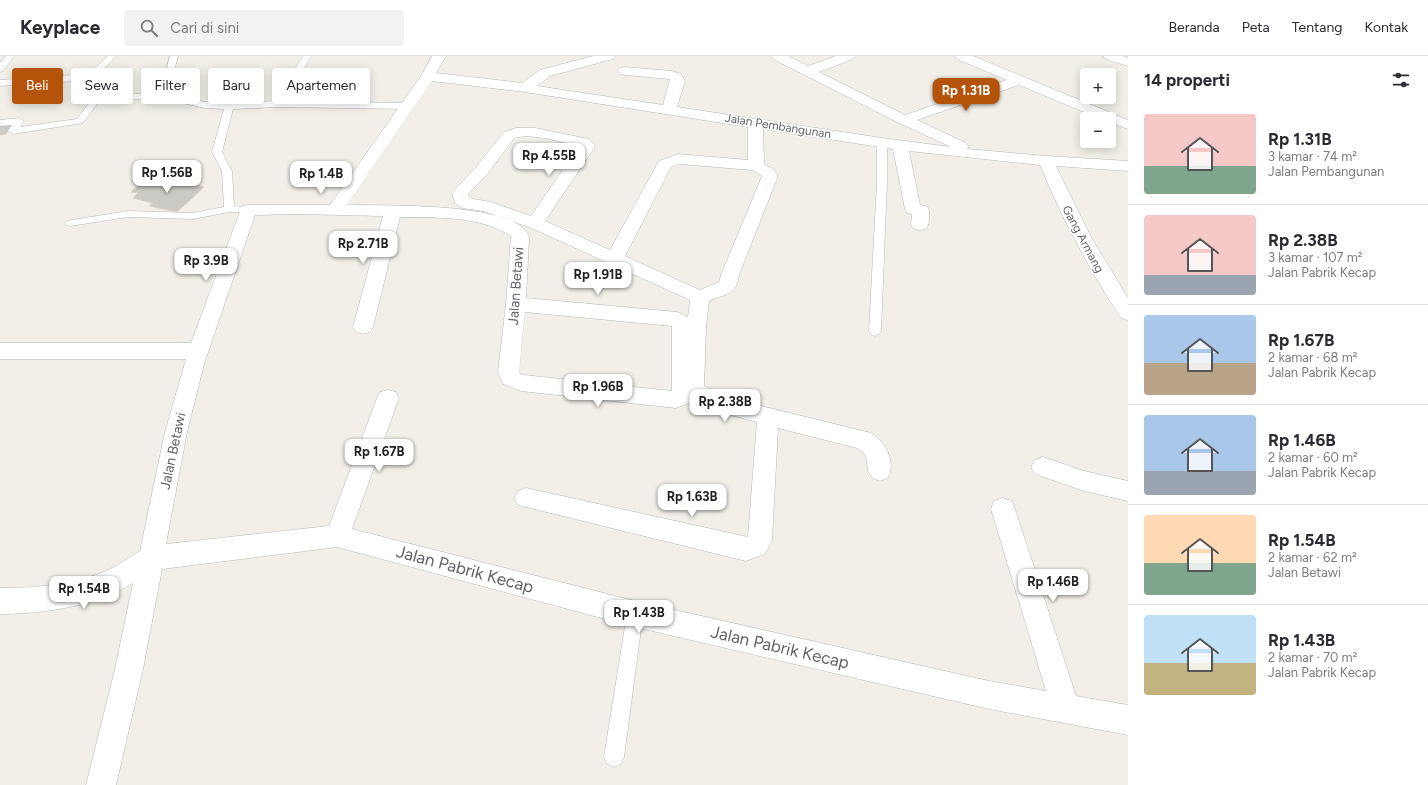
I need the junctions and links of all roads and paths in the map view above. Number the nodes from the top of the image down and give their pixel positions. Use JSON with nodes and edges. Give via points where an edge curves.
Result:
{"nodes":[{"id":1,"x":10,"y":56,"type":"edge"},
{"id":2,"x":113,"y":56,"type":"edge"},
{"id":3,"x":174,"y":56,"type":"edge"},
{"id":4,"x":307,"y":56,"type":"edge"},
{"id":5,"x":439,"y":56,"type":"edge"},
{"id":6,"x":608,"y":56,"type":"edge"},
{"id":7,"x":778,"y":56,"type":"edge"},
{"id":8,"x":848,"y":56,"type":"edge"},
{"id":9,"x":962,"y":56,"type":"edge"},
{"id":10,"x":1110,"y":56,"type":"edge"},
{"id":11,"x":1128,"y":62,"type":"edge"},
{"id":12,"x":171,"y":67,"type":"dead end"},
{"id":13,"x":99,"y":68,"type":"edge"},
{"id":14,"x":299,"y":68,"type":"edge"},
{"id":15,"x":0,"y":69,"type":"edge"},
{"id":16,"x":625,"y":71,"type":"dead end"},
{"id":17,"x":808,"y":71,"type":"junction"},
{"id":18,"x":428,"y":76,"type":"junction"},
{"id":19,"x":71,"y":78,"type":"edge"},
{"id":20,"x":1020,"y":80,"type":"junction"},
{"id":21,"x":0,"y":83,"type":"edge"},
{"id":22,"x":525,"y":88,"type":"junction"},
{"id":23,"x":133,"y":96,"type":"edge"},
{"id":24,"x":93,"y":104,"type":"edge"},
{"id":25,"x":279,"y":104,"type":"joint"},
{"id":26,"x":229,"y":106,"type":"junction"},
{"id":27,"x":407,"y":106,"type":"junction"},
{"id":28,"x":669,"y":110,"type":"junction"},
{"id":29,"x":904,"y":120,"type":"junction"},
{"id":30,"x":0,"y":123,"type":"edge"},
{"id":31,"x":755,"y":123,"type":"junction"},
{"id":32,"x":1128,"y":125,"type":"edge"},
{"id":33,"x":882,"y":142,"type":"junction"},
{"id":34,"x":900,"y":145,"type":"junction"},
{"id":35,"x":969,"y":154,"type":"junction"},
{"id":36,"x":1046,"y":161,"type":"junction"},
{"id":37,"x":756,"y":166,"type":"junction"},
{"id":38,"x":1128,"y":166,"type":"edge"},
{"id":39,"x":229,"y":209,"type":"junction"},
{"id":40,"x":248,"y":210,"type":"junction"},
{"id":41,"x":335,"y":210,"type":"junction"},
{"id":42,"x":393,"y":212,"type":"junction"},
{"id":43,"x":535,"y":222,"type":"junction"},
{"id":44,"x":70,"y":223,"type":"dead end"},
{"id":45,"x":920,"y":225,"type":"dead end"},
{"id":46,"x":615,"y":258,"type":"junction"},
{"id":47,"x":700,"y":297,"type":"junction"},
{"id":48,"x":516,"y":304,"type":"junction"},
{"id":49,"x":1128,"y":313,"type":"edge"},
{"id":50,"x":363,"y":327,"type":"dead end"},
{"id":51,"x":875,"y":331,"type":"dead end"},
{"id":52,"x":198,"y":351,"type":"junction"},
{"id":53,"x":0,"y":352,"type":"edge"},
{"id":54,"x":388,"y":398,"type":"dead end"},
{"id":55,"x":768,"y":417,"type":"junction"},
{"id":56,"x":1043,"y":467,"type":"dead end"},
{"id":57,"x":880,"y":471,"type":"dead end"},
{"id":58,"x":1128,"y":491,"type":"edge"},
{"id":59,"x":526,"y":498,"type":"dead end"},
{"id":60,"x":1002,"y":509,"type":"dead end"},
{"id":61,"x":337,"y":536,"type":"junction"},
{"id":62,"x":151,"y":558,"type":"junction"},
{"id":63,"x":0,"y":601,"type":"edge"},
{"id":64,"x":635,"y":614,"type":"junction"},
{"id":65,"x":1066,"y":709,"type":"junction"},
{"id":66,"x":1128,"y":720,"type":"edge"},
{"id":67,"x":614,"y":758,"type":"dead end"},
{"id":68,"x":101,"y":785,"type":"edge"}],
"edges":[{"from":1,"to":15,"type":"lane"},
{"from":2,"to":13,"type":"lane"},
{"from":3,"to":12,"type":"lane"},
{"from":4,"to":14,"type":"lane"},
{"from":5,"to":18,"type":"street"},
{"from":6,"to":22,"type":"street","via":[[545,73]]},
{"from":7,"to":17,"type":"street"},
{"from":8,"to":17,"type":"street"},
{"from":9,"to":20,"type":"street"},
{"from":10,"to":11,"type":"street"},
{"from":16,"to":28,"type":"street","via":[[676,77],[678,81]]},
{"from":17,"to":29,"type":"street"},
{"from":18,"to":22,"type":"street","name":"Jalan Pembangunan"},
{"from":18,"to":27,"type":"street"},
{"from":19,"to":21,"type":"lane"},
{"from":20,"to":29,"type":"street"},
{"from":20,"to":32,"type":"street"},
{"from":22,"to":28,"type":"street","name":"Jalan Pembangunan"},
{"from":23,"to":26,"type":"lane"},
{"from":24,"to":30,"type":"lane","via":[[80,121],[13,131],[19,121]]},
{"from":25,"to":26,"type":"lane"},
{"from":25,"to":27,"type":"lane"},
{"from":26,"to":39,"type":"lane","via":[[217,152],[227,171]]},
{"from":27,"to":41,"type":"street"},
{"from":28,"to":31,"type":"street","name":"Jalan Pembangunan"},
{"from":29,"to":35,"type":"street","via":[[962,147]]},
{"from":31,"to":33,"type":"street","name":"Jalan Pembangunan"},
{"from":31,"to":37,"type":"street"},
{"from":33,"to":34,"type":"street","name":"Jalan Pembangunan"},
{"from":33,"to":51,"type":"lane"},
{"from":34,"to":35,"type":"street","name":"Jalan Pembangunan"},
{"from":34,"to":45,"type":"street","via":[[913,209],[921,210]]},
{"from":35,"to":36,"type":"street","name":"Jalan Pembangunan"},
{"from":36,"to":38,"type":"street","name":"Jalan Pembangunan"},
{"from":36,"to":49,"type":"street","name":"Gang Armang","via":[[1066,207],[1105,279]]},
{"from":37,"to":46,"type":"street","via":[[678,159],[665,164]]},
{"from":37,"to":47,"type":"street","via":[[770,176],[730,275],[728,286]]},
{"from":39,"to":40,"type":"lane"},
{"from":39,"to":44,"type":"lane","via":[[193,216],[128,214]]},
{"from":40,"to":41,"type":"street","name":"Jalan Betawi"},
{"from":40,"to":52,"type":"street","name":"Jalan Betawi"},
{"from":41,"to":42,"type":"street","name":"Jalan Betawi"},
{"from":42,"to":48,"type":"street","name":"Jalan Betawi","via":[[456,213],[481,217],[519,233]]},
{"from":42,"to":50,"type":"street"},
{"from":43,"to":43,"type":"street","via":[[485,206],[468,204],[460,199],[460,193],[514,132],[526,131],[584,142],[586,148]]},
{"from":43,"to":46,"type":"street"},
{"from":46,"to":47,"type":"street"},
{"from":47,"to":55,"type":"street","via":[[692,382],[695,391],[724,405]]},
{"from":48,"to":48,"type":"street","name":"Jalan Betawi","via":[[681,321],[683,396],[676,400],[515,381],[510,378],[508,372]]},
{"from":52,"to":53,"type":"street"},
{"from":52,"to":62,"type":"street","name":"Jalan Betawi","via":[[176,432]]},
{"from":54,"to":61,"type":"street"},
{"from":55,"to":57,"type":"street","via":[[863,440],[877,451]]},
{"from":55,"to":59,"type":"street","via":[[760,540],[759,545],[754,548],[746,549]]},
{"from":56,"to":58,"type":"street","via":[[1084,481]]},
{"from":60,"to":65,"type":"street"},
{"from":61,"to":62,"type":"street","name":"Jalan Pabrik Kecap"},
{"from":61,"to":64,"type":"street","name":"Jalan Pabrik Kecap"},
{"from":62,"to":63,"type":"street","via":[[115,580],[66,596]]},
{"from":62,"to":68,"type":"street","name":"Jalan Betawi","via":[[129,669]]},
{"from":64,"to":65,"type":"street","name":"Jalan Pabrik Kecap","via":[[989,695]]},
{"from":64,"to":67,"type":"lane"},
{"from":65,"to":66,"type":"street","name":"Jalan Pabrik Kecap"}]}
